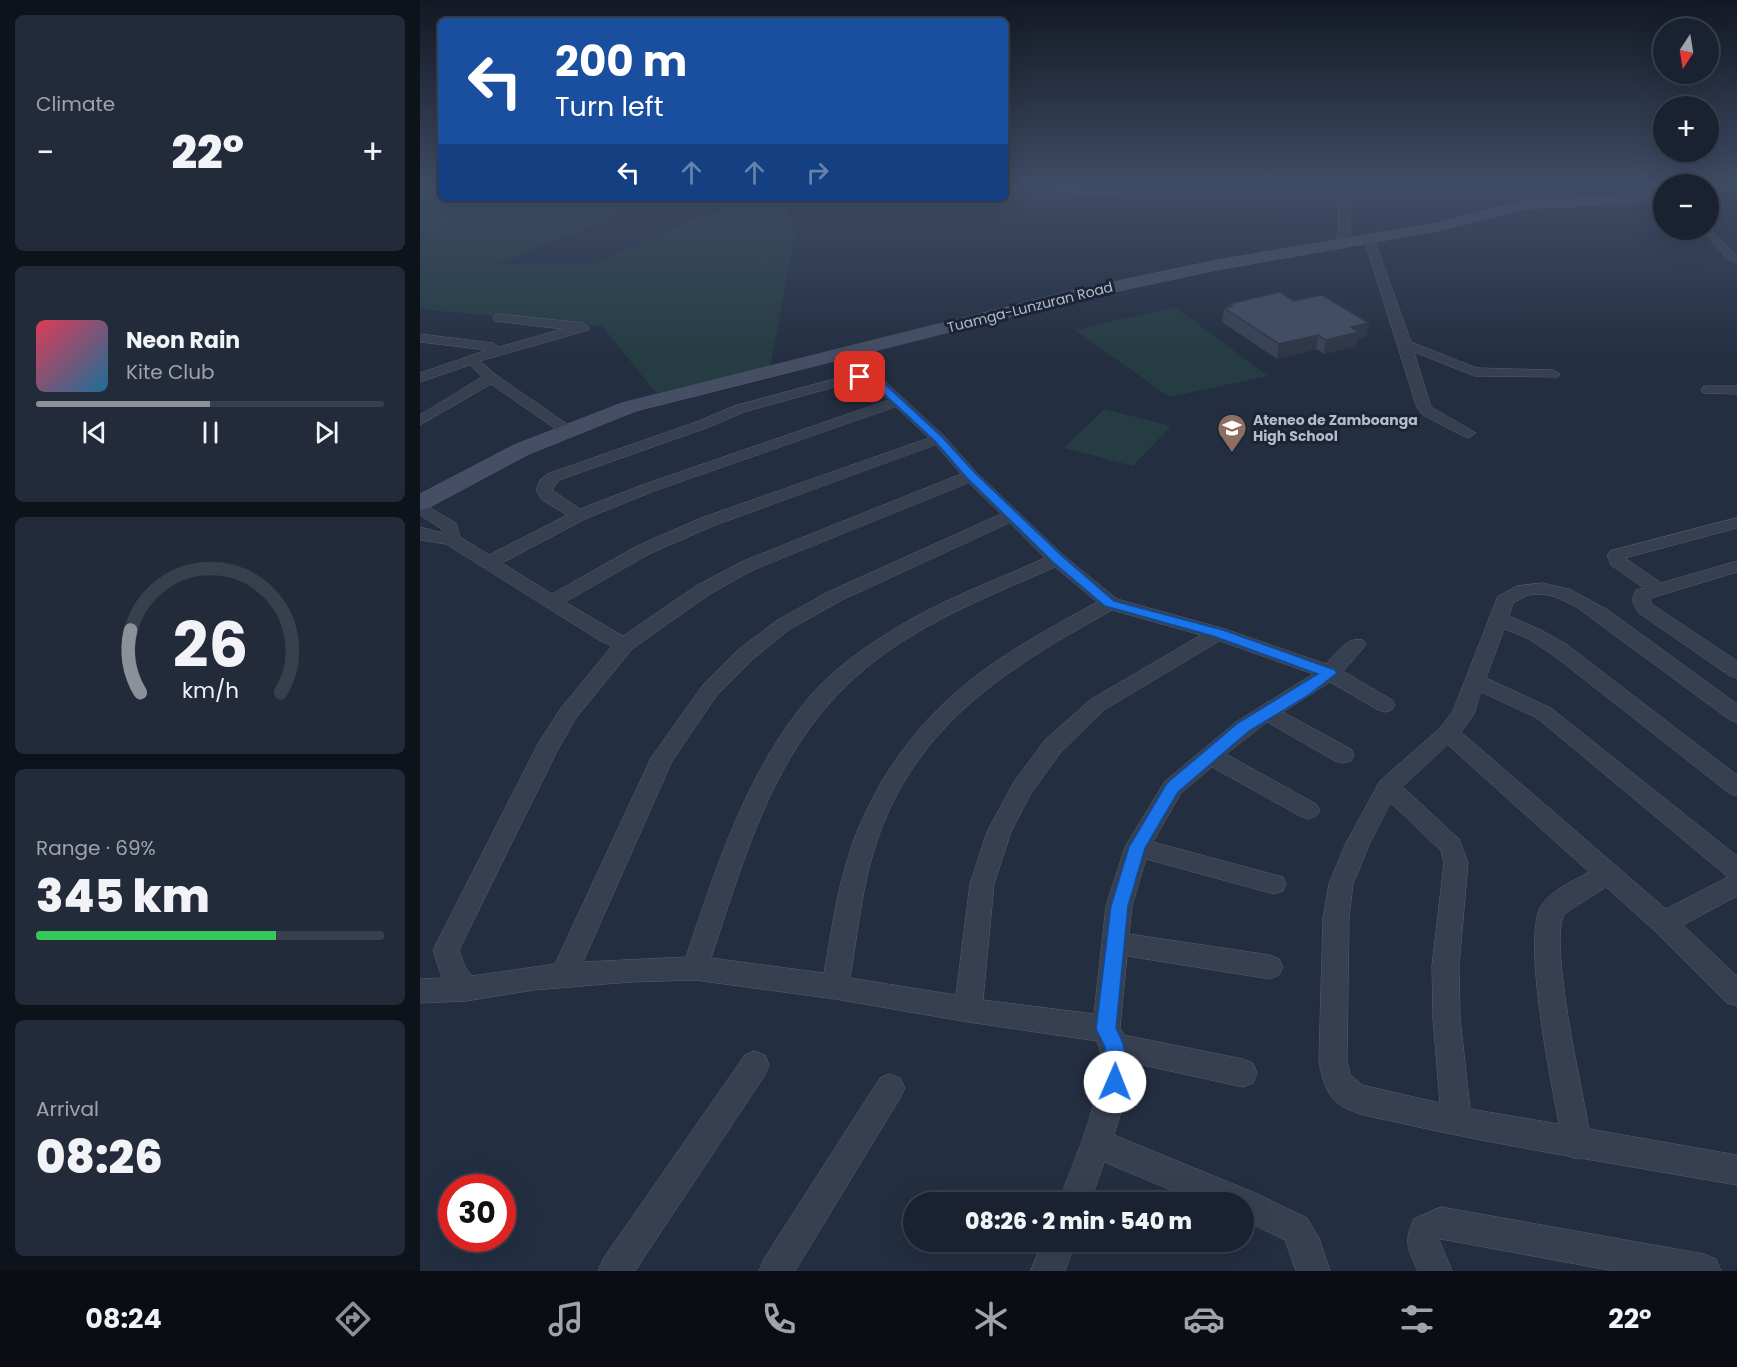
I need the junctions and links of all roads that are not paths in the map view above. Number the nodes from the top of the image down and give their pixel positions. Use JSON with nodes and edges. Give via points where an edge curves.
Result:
{"nodes":[{"id":1,"x":1347,"y":242,"type":"edge"},
{"id":2,"x":1370,"y":242,"type":"edge"},
{"id":3,"x":1718,"y":242,"type":"edge"},
{"id":4,"x":1344,"y":243,"type":"joint"},
{"id":5,"x":1737,"y":260,"type":"edge"},
{"id":6,"x":499,"y":318,"type":"dead end"},
{"id":7,"x":420,"y":338,"type":"edge"},
{"id":8,"x":1405,"y":344,"type":"junction"},
{"id":9,"x":502,"y":349,"type":"junction"},
{"id":10,"x":471,"y":360,"type":"junction"},
{"id":11,"x":1553,"y":374,"type":"dead end"},
{"id":12,"x":420,"y":378,"type":"edge"},
{"id":13,"x":491,"y":378,"type":"junction"},
{"id":14,"x":1708,"y":390,"type":"dead end"},
{"id":15,"x":1737,"y":390,"type":"edge"},
{"id":16,"x":897,"y":402,"type":"junction"},
{"id":17,"x":420,"y":422,"type":"edge"},
{"id":18,"x":565,"y":429,"type":"junction"},
{"id":19,"x":1468,"y":433,"type":"dead end"},
{"id":20,"x":939,"y":439,"type":"junction"},
{"id":21,"x":971,"y":476,"type":"junction"},
{"id":22,"x":420,"y":505,"type":"edge"},
{"id":23,"x":579,"y":515,"type":"junction"},
{"id":24,"x":1014,"y":515,"type":"junction"},
{"id":25,"x":1737,"y":523,"type":"edge"},
{"id":26,"x":420,"y":532,"type":"edge"},
{"id":27,"x":451,"y":539,"type":"junction"},
{"id":28,"x":1057,"y":559,"type":"junction"},
{"id":29,"x":488,"y":563,"type":"junction"},
{"id":30,"x":1737,"y":566,"type":"edge"},
{"id":31,"x":1658,"y":589,"type":"junction"},
{"id":32,"x":552,"y":603,"type":"junction"},
{"id":33,"x":1110,"y":603,"type":"junction"},
{"id":34,"x":1498,"y":619,"type":"junction"},
{"id":35,"x":1218,"y":633,"type":"junction"},
{"id":36,"x":625,"y":644,"type":"junction"},
{"id":37,"x":1356,"y":645,"type":"dead end"},
{"id":38,"x":1737,"y":671,"type":"edge"},
{"id":39,"x":1330,"y":673,"type":"junction"},
{"id":40,"x":1477,"y":682,"type":"junction"},
{"id":41,"x":1385,"y":705,"type":"dead end"},
{"id":42,"x":1267,"y":713,"type":"junction"},
{"id":43,"x":1737,"y":714,"type":"edge"},
{"id":44,"x":1448,"y":732,"type":"junction"},
{"id":45,"x":1343,"y":755,"type":"dead end"},
{"id":46,"x":1211,"y":756,"type":"junction"},
{"id":47,"x":1388,"y":787,"type":"junction"},
{"id":48,"x":1737,"y":787,"type":"edge"},
{"id":49,"x":1308,"y":810,"type":"dead end"},
{"id":50,"x":1137,"y":847,"type":"junction"},
{"id":51,"x":1737,"y":870,"type":"edge"},
{"id":52,"x":1608,"y":873,"type":"junction"},
{"id":53,"x":1274,"y":884,"type":"dead end"},
{"id":54,"x":1737,"y":884,"type":"edge"},
{"id":55,"x":1664,"y":923,"type":"junction"},
{"id":56,"x":1114,"y":943,"type":"junction"},
{"id":57,"x":1270,"y":967,"type":"dead end"},
{"id":58,"x":695,"y":968,"type":"junction"},
{"id":59,"x":563,"y":977,"type":"junction"},
{"id":60,"x":835,"y":987,"type":"junction"},
{"id":61,"x":466,"y":989,"type":"junction"},
{"id":62,"x":420,"y":991,"type":"edge"},
{"id":63,"x":1737,"y":994,"type":"edge"},
{"id":64,"x":968,"y":1010,"type":"junction"},
{"id":65,"x":1111,"y":1037,"type":"junction"},
{"id":66,"x":755,"y":1065,"type":"dead end"},
{"id":67,"x":1243,"y":1073,"type":"dead end"},
{"id":68,"x":890,"y":1088,"type":"dead end"},
{"id":69,"x":1456,"y":1122,"type":"junction"},
{"id":70,"x":1096,"y":1143,"type":"junction"},
{"id":71,"x":1577,"y":1144,"type":"junction"},
{"id":72,"x":1737,"y":1170,"type":"edge"},
{"id":73,"x":1078,"y":1192,"type":"edge"},
{"id":74,"x":1213,"y":1192,"type":"edge"},
{"id":75,"x":1254,"y":1210,"type":"edge"},
{"id":76,"x":1055,"y":1252,"type":"edge"},
{"id":77,"x":615,"y":1271,"type":"edge"},
{"id":78,"x":776,"y":1271,"type":"edge"},
{"id":79,"x":1048,"y":1271,"type":"edge"},
{"id":80,"x":1314,"y":1271,"type":"edge"},
{"id":81,"x":1435,"y":1271,"type":"edge"},
{"id":82,"x":1704,"y":1271,"type":"edge"}],
"edges":[{"from":1,"to":4,"type":"street","name":"Tuamga-Lunzuran Road"},
{"from":2,"to":8,"type":"street"},
{"from":3,"to":5,"type":"street"},
{"from":4,"to":18,"type":"street","name":"Tuamga-Lunzuran Road","via":[[1075,295],[629,407]]},
{"from":6,"to":9,"type":"street","via":[[583,327]]},
{"from":7,"to":9,"type":"street"},
{"from":8,"to":11,"type":"street","via":[[1475,372]]},
{"from":8,"to":19,"type":"street","via":[[1424,408]]},
{"from":9,"to":10,"type":"street"},
{"from":10,"to":12,"type":"street"},
{"from":10,"to":13,"type":"street"},
{"from":13,"to":17,"type":"street"},
{"from":13,"to":18,"type":"street"},
{"from":14,"to":15,"type":"street"},
{"from":16,"to":20,"type":"street"},
{"from":16,"to":23,"type":"street"},
{"from":16,"to":23,"type":"street","via":[[873,378],[860,377],[738,409],[553,477],[544,490],[548,496]]},
{"from":18,"to":22,"type":"street","name":"Tuamga-Lunzuran Road","via":[[505,456]]},
{"from":20,"to":21,"type":"street"},
{"from":20,"to":32,"type":"street","via":[[707,522],[644,550]]},
{"from":21,"to":24,"type":"street"},
{"from":21,"to":36,"type":"street","via":[[747,567],[703,590]]},
{"from":22,"to":27,"type":"street","via":[[450,527]]},
{"from":23,"to":29,"type":"street"},
{"from":24,"to":28,"type":"street"},
{"from":24,"to":59,"type":"street","via":[[835,596],[783,625],[710,690],[662,758]]},
{"from":25,"to":31,"type":"street","via":[[1616,555],[1617,561]]},
{"from":26,"to":27,"type":"street"},
{"from":27,"to":29,"type":"street"},
{"from":28,"to":33,"type":"street"},
{"from":28,"to":58,"type":"street","via":[[901,633],[861,660],[825,693],[791,734],[770,769],[747,819]]},
{"from":29,"to":32,"type":"street"},
{"from":30,"to":31,"type":"street"},
{"from":31,"to":38,"type":"street","via":[[1643,594],[1641,601],[1646,609]]},
{"from":32,"to":36,"type":"street"},
{"from":33,"to":35,"type":"street"},
{"from":33,"to":60,"type":"street","via":[[986,677],[950,705],[918,740],[875,818],[860,858]]},
{"from":34,"to":40,"type":"street"},
{"from":34,"to":43,"type":"street","via":[[1505,600],[1520,590],[1535,588],[1568,595],[1595,609]]},
{"from":34,"to":48,"type":"street","via":[[1559,649]]},
{"from":35,"to":39,"type":"street"},
{"from":35,"to":64,"type":"street","via":[[1097,705],[1053,746],[1022,788],[999,832],[981,884]]},
{"from":36,"to":61,"type":"street","via":[[568,713],[551,741],[446,950],[453,973]]},
{"from":37,"to":39,"type":"street"},
{"from":39,"to":41,"type":"street"},
{"from":39,"to":42,"type":"street"},
{"from":40,"to":44,"type":"street","via":[[1463,714]]},
{"from":40,"to":51,"type":"street","via":[[1544,713]]},
{"from":42,"to":45,"type":"street"},
{"from":42,"to":46,"type":"street"},
{"from":44,"to":47,"type":"street"},
{"from":44,"to":52,"type":"street"},
{"from":46,"to":49,"type":"street"},
{"from":46,"to":50,"type":"street","via":[[1173,788]]},
{"from":47,"to":69,"type":"street","via":[[1451,846],[1457,858],[1444,982]]},
{"from":47,"to":69,"type":"street","via":[[1341,884],[1336,918],[1336,1078],[1345,1091],[1359,1099]]},
{"from":50,"to":53,"type":"street"},
{"from":50,"to":56,"type":"street","via":[[1119,906]]},
{"from":52,"to":55,"type":"street"},
{"from":52,"to":71,"type":"street","via":[[1563,900],[1546,925],[1549,970]]},
{"from":54,"to":55,"type":"street"},
{"from":55,"to":63,"type":"street"},
{"from":56,"to":57,"type":"street"},
{"from":56,"to":65,"type":"street"},
{"from":58,"to":59,"type":"street"},
{"from":58,"to":60,"type":"street"},
{"from":59,"to":61,"type":"street"},
{"from":60,"to":64,"type":"street"},
{"from":61,"to":62,"type":"street"},
{"from":64,"to":65,"type":"street"},
{"from":65,"to":67,"type":"street"},
{"from":65,"to":70,"type":"street","via":[[1115,1082]]},
{"from":66,"to":77,"type":"street"},
{"from":68,"to":78,"type":"street"},
{"from":69,"to":71,"type":"street"},
{"from":70,"to":73,"type":"street"},
{"from":70,"to":74,"type":"street"},
{"from":71,"to":72,"type":"street"},
{"from":75,"to":80,"type":"street","via":[[1296,1229]]},
{"from":76,"to":79,"type":"street"},
{"from":81,"to":82,"type":"street","via":[[1422,1240],[1424,1230],[1441,1223]]}]}
